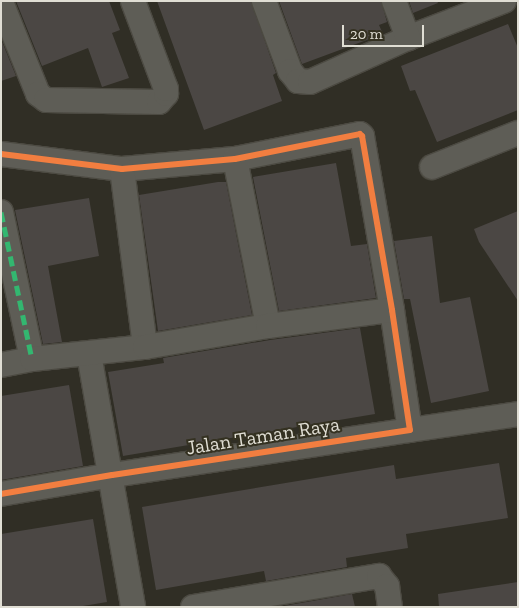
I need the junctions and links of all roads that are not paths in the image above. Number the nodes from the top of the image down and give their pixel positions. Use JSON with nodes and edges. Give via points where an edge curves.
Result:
{"nodes":[{"id":1,"x":133,"y":1,"type":"edge"},
{"id":2,"x":264,"y":1,"type":"edge"},
{"id":3,"x":394,"y":1,"type":"edge"},
{"id":4,"x":504,"y":1,"type":"edge"},
{"id":5,"x":1,"y":2,"type":"edge"},
{"id":6,"x":408,"y":38,"type":"junction"},
{"id":7,"x":518,"y":134,"type":"edge"},
{"id":8,"x":1,"y":154,"type":"edge"},
{"id":9,"x":235,"y":159,"type":"junction"},
{"id":10,"x":432,"y":167,"type":"dead end"},
{"id":11,"x":122,"y":169,"type":"junction"},
{"id":12,"x":1,"y":212,"type":"edge"},
{"id":13,"x":392,"y":310,"type":"junction"},
{"id":14,"x":268,"y":326,"type":"junction"},
{"id":15,"x":144,"y":347,"type":"junction"},
{"id":16,"x":89,"y":354,"type":"junction"},
{"id":17,"x":32,"y":359,"type":"junction"},
{"id":18,"x":1,"y":365,"type":"edge"},
{"id":19,"x":518,"y":414,"type":"edge"},
{"id":20,"x":410,"y":430,"type":"junction"},
{"id":21,"x":112,"y":475,"type":"junction"},
{"id":22,"x":1,"y":494,"type":"edge"},
{"id":23,"x":261,"y":601,"type":"edge"},
{"id":24,"x":133,"y":607,"type":"edge"},
{"id":25,"x":193,"y":607,"type":"edge"},
{"id":26,"x":390,"y":607,"type":"edge"}],
"edges":[{"from":1,"to":5,"type":"street","via":[[166,89],[163,98],[154,103],[46,100],[38,94]]},
{"from":2,"to":6,"type":"street","via":[[290,71],[298,80],[310,82]]},
{"from":3,"to":6,"type":"street"},
{"from":4,"to":6,"type":"street"},
{"from":7,"to":10,"type":"street"},
{"from":8,"to":11,"type":"street"},
{"from":9,"to":11,"type":"street"},
{"from":9,"to":13,"type":"street","via":[[360,134]]},
{"from":9,"to":14,"type":"street"},
{"from":11,"to":15,"type":"street"},
{"from":12,"to":17,"type":"street"},
{"from":13,"to":14,"type":"street"},
{"from":13,"to":20,"type":"street"},
{"from":14,"to":15,"type":"street"},
{"from":15,"to":16,"type":"street"},
{"from":16,"to":17,"type":"street"},
{"from":16,"to":21,"type":"street"},
{"from":17,"to":18,"type":"street"},
{"from":19,"to":20,"type":"street","name":"Jalan Taman Raya"},
{"from":20,"to":21,"type":"street","name":"Jalan Taman Raya"},
{"from":21,"to":22,"type":"street","name":"Jalan Taman Raya"},
{"from":21,"to":24,"type":"street"},
{"from":23,"to":25,"type":"street"},
{"from":23,"to":26,"type":"street","via":[[380,576],[387,586]]}]}
